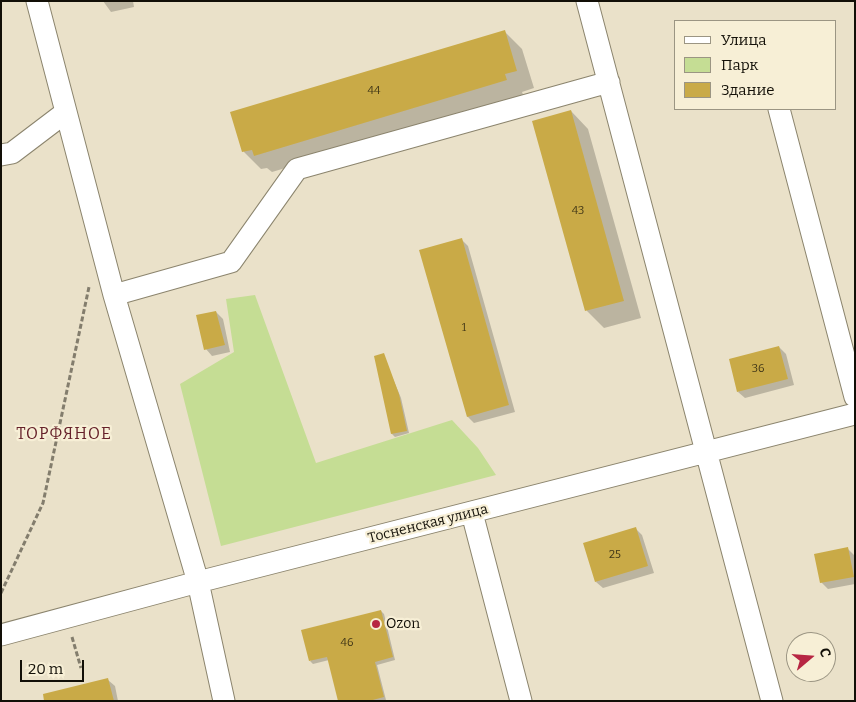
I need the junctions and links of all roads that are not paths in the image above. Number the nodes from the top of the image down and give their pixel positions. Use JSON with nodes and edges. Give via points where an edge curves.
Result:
{"nodes":[{"id":1,"x":37,"y":1,"type":"edge"},
{"id":2,"x":587,"y":1,"type":"edge"},
{"id":3,"x":609,"y":82,"type":"junction"},
{"id":4,"x":779,"y":110,"type":"edge"},
{"id":5,"x":66,"y":112,"type":"junction"},
{"id":6,"x":1,"y":155,"type":"edge"},
{"id":7,"x":114,"y":295,"type":"junction"},
{"id":8,"x":855,"y":397,"type":"edge"},
{"id":9,"x":855,"y":414,"type":"edge"},
{"id":10,"x":706,"y":452,"type":"junction"},
{"id":11,"x":472,"y":513,"type":"junction"},
{"id":12,"x":198,"y":582,"type":"junction"},
{"id":13,"x":1,"y":635,"type":"edge"},
{"id":14,"x":224,"y":701,"type":"edge"},
{"id":15,"x":521,"y":701,"type":"edge"},
{"id":16,"x":772,"y":701,"type":"edge"}],
"edges":[{"from":1,"to":5,"type":"street"},
{"from":2,"to":3,"type":"street"},
{"from":3,"to":7,"type":"street","via":[[297,169],[231,262]]},
{"from":3,"to":10,"type":"street"},
{"from":4,"to":8,"type":"street"},
{"from":5,"to":6,"type":"street","via":[[12,153]]},
{"from":5,"to":7,"type":"street"},
{"from":7,"to":12,"type":"street"},
{"from":9,"to":10,"type":"street","name":"Тосненская улица"},
{"from":10,"to":11,"type":"street","name":"Тосненская улица"},
{"from":10,"to":16,"type":"street"},
{"from":11,"to":12,"type":"street","name":"Тосненская улица"},
{"from":11,"to":15,"type":"street"},
{"from":12,"to":13,"type":"street","name":"Тосненская улица"},
{"from":12,"to":14,"type":"street"}]}
